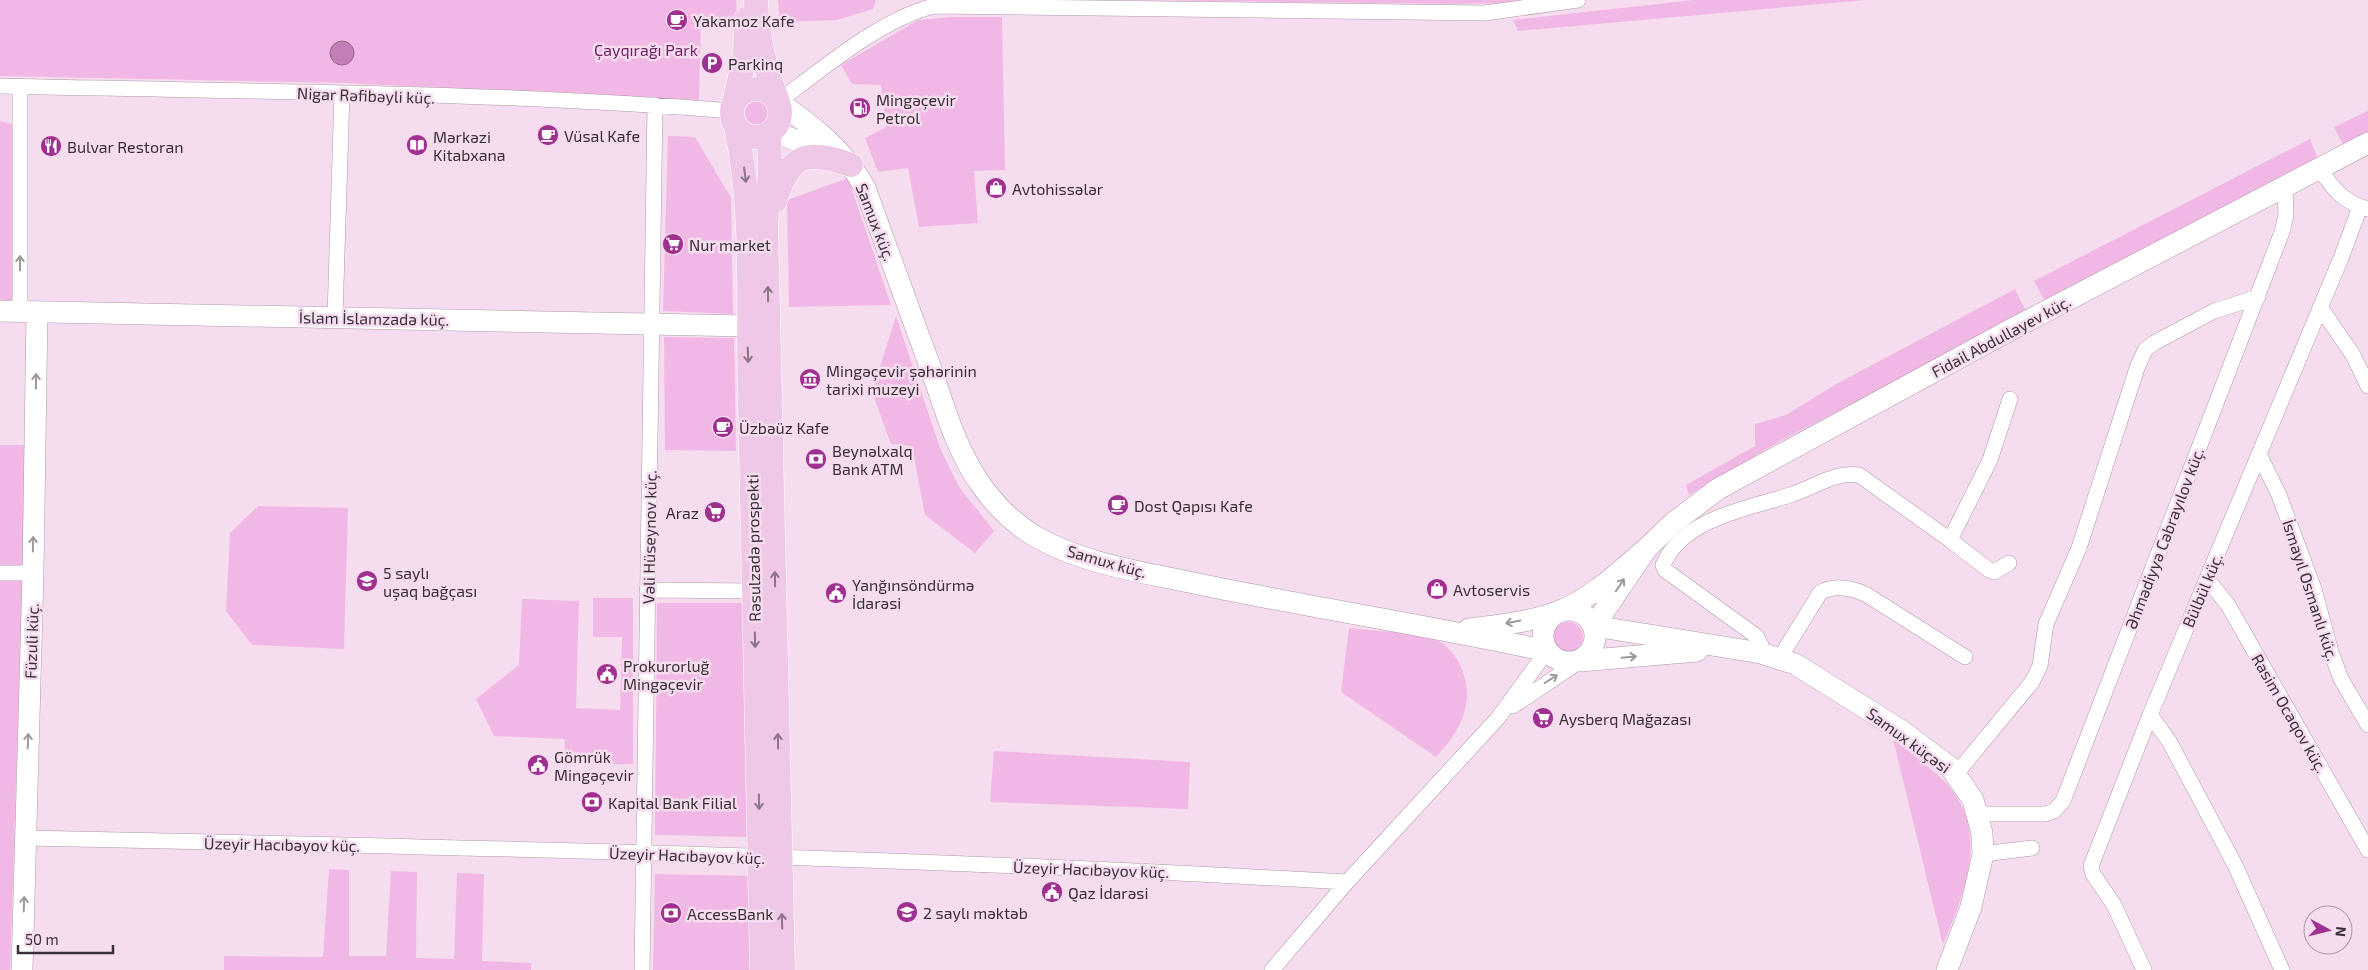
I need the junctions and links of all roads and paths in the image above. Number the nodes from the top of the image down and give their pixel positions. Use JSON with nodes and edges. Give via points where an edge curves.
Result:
{"nodes":[{"id":1,"x":1578,"y":0,"type":"edge"},
{"id":2,"x":751,"y":8,"type":"edge"},
{"id":3,"x":0,"y":86,"type":"edge"},
{"id":4,"x":20,"y":86,"type":"junction"},
{"id":5,"x":342,"y":93,"type":"junction"},
{"id":6,"x":778,"y":102,"type":"junction"},
{"id":7,"x":656,"y":105,"type":"junction"},
{"id":8,"x":734,"y":114,"type":"junction"},
{"id":9,"x":772,"y":132,"type":"junction"},
{"id":10,"x":2368,"y":143,"type":"edge"},
{"id":11,"x":850,"y":165,"type":"junction"},
{"id":12,"x":2320,"y":169,"type":"junction"},
{"id":13,"x":2285,"y":188,"type":"junction"},
{"id":14,"x":2364,"y":208,"type":"edge"},
{"id":15,"x":766,"y":226,"type":"junction"},
{"id":16,"x":2258,"y":297,"type":"junction"},
{"id":17,"x":2320,"y":307,"type":"junction"},
{"id":18,"x":19,"y":312,"type":"edge"},
{"id":19,"x":335,"y":317,"type":"junction"},
{"id":20,"x":652,"y":324,"type":"junction"},
{"id":21,"x":748,"y":326,"type":"junction"},
{"id":22,"x":2368,"y":386,"type":"edge"},
{"id":23,"x":2010,"y":399,"type":"dead end"},
{"id":24,"x":2259,"y":454,"type":"junction"},
{"id":25,"x":1950,"y":540,"type":"junction"},
{"id":26,"x":1647,"y":548,"type":"junction"},
{"id":27,"x":2009,"y":563,"type":"dead end"},
{"id":28,"x":0,"y":573,"type":"edge"},
{"id":29,"x":33,"y":573,"type":"junction"},
{"id":30,"x":2207,"y":579,"type":"junction"},
{"id":31,"x":647,"y":590,"type":"junction"},
{"id":32,"x":754,"y":591,"type":"junction"},
{"id":33,"x":1560,"y":611,"type":"junction"},
{"id":34,"x":1594,"y":626,"type":"junction"},
{"id":35,"x":1454,"y":631,"type":"junction"},
{"id":36,"x":1728,"y":648,"type":"junction"},
{"id":37,"x":1547,"y":651,"type":"junction"},
{"id":38,"x":1770,"y":656,"type":"junction"},
{"id":39,"x":1965,"y":657,"type":"dead end"},
{"id":40,"x":1580,"y":661,"type":"junction"},
{"id":41,"x":2150,"y":715,"type":"junction"},
{"id":42,"x":1498,"y":718,"type":"junction"},
{"id":43,"x":2368,"y":725,"type":"edge"},
{"id":44,"x":1956,"y":774,"type":"junction"},
{"id":45,"x":1978,"y":814,"type":"junction"},
{"id":46,"x":26,"y":838,"type":"junction"},
{"id":47,"x":2032,"y":848,"type":"dead end"},
{"id":48,"x":2368,"y":850,"type":"edge"},
{"id":49,"x":645,"y":853,"type":"junction"},
{"id":50,"x":1983,"y":854,"type":"junction"},
{"id":51,"x":770,"y":858,"type":"junction"},
{"id":52,"x":1347,"y":882,"type":"junction"},
{"id":53,"x":22,"y":970,"type":"edge"},
{"id":54,"x":642,"y":970,"type":"edge"},
{"id":55,"x":762,"y":970,"type":"edge"},
{"id":56,"x":783,"y":970,"type":"edge"},
{"id":57,"x":1272,"y":970,"type":"edge"},
{"id":58,"x":1947,"y":970,"type":"edge"},
{"id":59,"x":2144,"y":970,"type":"edge"},
{"id":60,"x":2282,"y":970,"type":"edge"}],
"edges":[{"from":1,"to":6,"type":"street","via":[[1484,13],[934,6],[917,10],[842,54]]},
{"from":2,"to":6,"type":"main road","via":[[767,74]]},
{"from":2,"to":8,"type":"main road"},
{"from":3,"to":4,"type":"street","name":"Nigar Rəfibəyli küç."},
{"from":4,"to":5,"type":"street","name":"Nigar Rəfibəyli küç."},
{"from":18,"to":4,"type":"street","one_way":true},
{"from":5,"to":7,"type":"street","name":"Nigar Rəfibəyli küç."},
{"from":5,"to":19,"type":"street"},
{"from":6,"to":8,"type":"main road","via":[[774,95],[760,88],[744,92]]},
{"from":6,"to":9,"type":"main road","via":[[781,116]]},
{"from":6,"to":11,"type":"street","name":"Samux küç.","via":[[816,130]]},
{"from":7,"to":8,"type":"street","name":"Nigar Rəfibəyli küç."},
{"from":7,"to":20,"type":"street","name":"Vəli Hüseynov küç."},
{"from":8,"to":9,"type":"main road","via":[[741,132],[755,138]]},
{"from":8,"to":21,"type":"main road","name":"Rəsulzadə prospekti","one_way":true,"via":[[746,185]]},
{"from":9,"to":11,"type":"street","via":[[830,151]]},
{"from":9,"to":15,"type":"main road","name":"Rəsulzadə prospekti"},
{"from":10,"to":12,"type":"street","name":"Fidail Abdullayev küç."},
{"from":11,"to":15,"type":"main road","via":[[818,157],[792,164],[782,180]]},
{"from":11,"to":35,"type":"street","name":"Samux küç.","via":[[865,188],[956,440],[980,483],[1014,521],[1062,549],[1116,566]]},
{"from":12,"to":13,"type":"street","name":"Fidail Abdullayev küç."},
{"from":12,"to":14,"type":"street","via":[[2336,192]]},
{"from":13,"to":16,"type":"street","name":"Əhmədiyyə Cəbrayılov küç.","via":[[2286,215],[2282,232]]},
{"from":13,"to":26,"type":"street","name":"Fidail Abdullayev küç.","via":[[2012,329],[1718,489],[1673,523]]},
{"from":14,"to":17,"type":"street","name":"Bülbül küç."},
{"from":51,"to":15,"type":"main road","name":"Rəsulzadə prospekti","one_way":true},
{"from":16,"to":44,"type":"street","via":[[2214,310],[2145,350],[2079,548],[2046,624],[2040,666],[2032,682]]},
{"from":16,"to":45,"type":"street","name":"Əhmədiyyə Cəbrayılov küç.","via":[[2063,801],[2054,811],[2045,814]]},
{"from":17,"to":22,"type":"street","via":[[2353,355]]},
{"from":17,"to":24,"type":"street","name":"Bülbül küç."},
{"from":18,"to":19,"type":"street","name":"İslam İslamzadə küç."},
{"from":29,"to":18,"type":"street","name":"Füzuli küç.","one_way":true},
{"from":19,"to":20,"type":"street","name":"İslam İslamzadə küç."},
{"from":20,"to":21,"type":"street","name":"İslam İslamzadə küç."},
{"from":20,"to":31,"type":"street","name":"Vəli Hüseynov küç."},
{"from":21,"to":32,"type":"main road","name":"Rəsulzadə prospekti","one_way":true},
{"from":23,"to":25,"type":"street","via":[[1990,460]]},
{"from":24,"to":30,"type":"street","name":"Bülbül küç."},
{"from":24,"to":43,"type":"street","name":"İsmayıl Osmanlı küç.","via":[[2279,494],[2314,589],[2338,670]]},
{"from":25,"to":27,"type":"street","via":[[1994,572]]},
{"from":25,"to":38,"type":"street","via":[[1859,475],[1847,473],[1710,520],[1667,555],[1663,565],[1665,570],[1756,636]]},
{"from":26,"to":33,"type":"street","via":[[1602,585]]},
{"from":34,"to":26,"type":"street","one_way":true},
{"from":28,"to":29,"type":"street"},
{"from":46,"to":29,"type":"street","name":"Füzuli küç.","one_way":true},
{"from":30,"to":41,"type":"street","name":"Bülbül küç."},
{"from":30,"to":48,"type":"street","name":"Rasim Ocaqov küç.","via":[[2228,605]]},
{"from":31,"to":32,"type":"street"},
{"from":31,"to":49,"type":"street","name":"Vəli Hüseynov küç."},
{"from":32,"to":51,"type":"main road","name":"Rəsulzadə prospekti","one_way":true},
{"from":33,"to":34,"type":"street","via":[[1576,611]]},
{"from":33,"to":35,"type":"street","one_way":true,"via":[[1500,625]]},
{"from":33,"to":37,"type":"street","via":[[1544,628]]},
{"from":34,"to":36,"type":"street"},
{"from":34,"to":40,"type":"street","via":[[1596,634],[1592,650]]},
{"from":35,"to":37,"type":"street","name":"Samux küç."},
{"from":36,"to":38,"type":"street","name":"Samux küçəsi"},
{"from":40,"to":36,"type":"street","one_way":true},
{"from":37,"to":40,"type":"street","via":[[1558,661]]},
{"from":37,"to":42,"type":"street"},
{"from":38,"to":39,"type":"street","via":[[1820,593],[1826,588],[1835,588],[1855,589],[1867,595]]},
{"from":38,"to":44,"type":"street","name":"Samux küçəsi","via":[[1805,669],[1902,730]]},
{"from":42,"to":40,"type":"street","one_way":true},
{"from":41,"to":59,"type":"street","name":"Bülbül küç.","via":[[2092,866],[2093,874],[2114,905]]},
{"from":41,"to":60,"type":"street","via":[[2163,730],[2235,865]]},
{"from":42,"to":52,"type":"street"},
{"from":44,"to":45,"type":"street","name":"Samux küçəsi","via":[[1967,788]]},
{"from":45,"to":50,"type":"street","name":"Samux küçəsi"},
{"from":46,"to":49,"type":"street","name":"Üzeyir Hacıbəyov küç."},
{"from":53,"to":46,"type":"street","name":"Füzuli küç.","one_way":true},
{"from":47,"to":50,"type":"street"},
{"from":49,"to":51,"type":"street","name":"Üzeyir Hacıbəyov küç."},
{"from":49,"to":54,"type":"street","name":"Vəli Hüseynov küç."},
{"from":50,"to":58,"type":"street","name":"Samux küçəsi","via":[[1971,906]]},
{"from":51,"to":52,"type":"street","name":"Üzeyir Hacıbəyov küç."},
{"from":51,"to":55,"type":"main road","name":"Rəsulzadə prospekti"},
{"from":56,"to":51,"type":"main road","name":"Rəsulzadə prospekti","one_way":true},
{"from":52,"to":57,"type":"street"}]}
